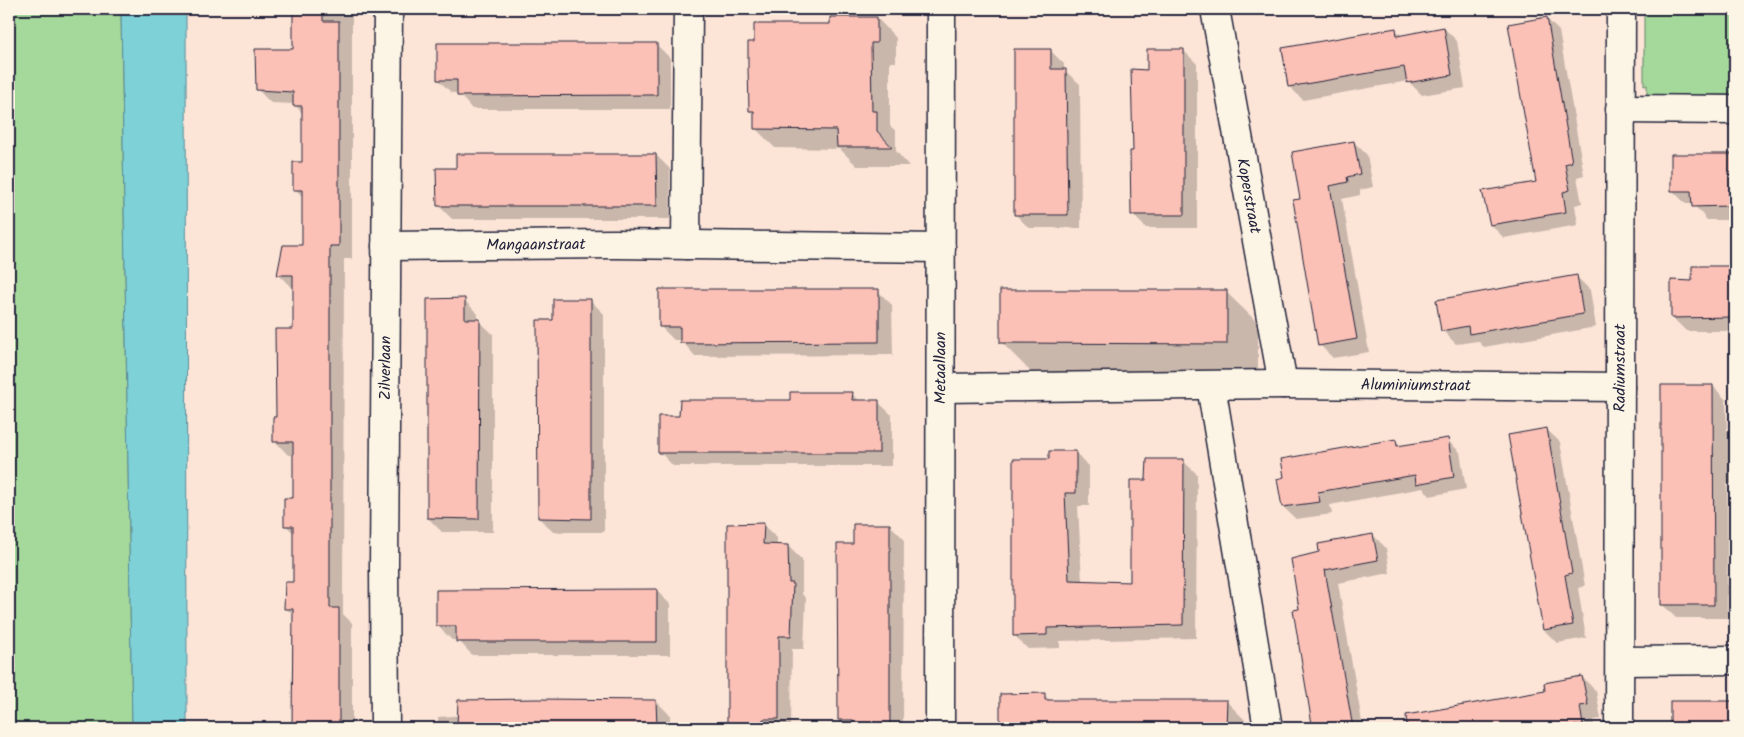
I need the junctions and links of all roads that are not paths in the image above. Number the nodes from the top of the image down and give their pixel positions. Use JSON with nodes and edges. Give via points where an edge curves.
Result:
{"nodes":[{"id":1,"x":388,"y":9,"type":"edge"},
{"id":2,"x":688,"y":9,"type":"edge"},
{"id":3,"x":941,"y":9,"type":"edge"},
{"id":4,"x":1215,"y":9,"type":"edge"},
{"id":5,"x":1621,"y":9,"type":"edge"},
{"id":6,"x":1620,"y":109,"type":"junction"},
{"id":7,"x":1735,"y":110,"type":"edge"},
{"id":8,"x":386,"y":246,"type":"junction"},
{"id":9,"x":686,"y":246,"type":"junction"},
{"id":10,"x":941,"y":248,"type":"junction"},
{"id":11,"x":1283,"y":384,"type":"junction"},
{"id":12,"x":1211,"y":386,"type":"junction"},
{"id":13,"x":1620,"y":387,"type":"junction"},
{"id":14,"x":941,"y":388,"type":"junction"},
{"id":15,"x":1620,"y":660,"type":"junction"},
{"id":16,"x":1735,"y":660,"type":"edge"},
{"id":17,"x":385,"y":728,"type":"edge"},
{"id":18,"x":940,"y":728,"type":"edge"},
{"id":19,"x":1268,"y":728,"type":"edge"},
{"id":20,"x":1619,"y":728,"type":"edge"}],
"edges":[{"from":1,"to":8,"type":"street","name":"Zilverlaan"},
{"from":2,"to":9,"type":"street"},
{"from":3,"to":10,"type":"street","name":"Metaallaan"},
{"from":4,"to":11,"type":"street","name":"Koperstraat"},
{"from":5,"to":6,"type":"street","name":"Radiumstraat"},
{"from":6,"to":7,"type":"street"},
{"from":6,"to":13,"type":"street","name":"Radiumstraat"},
{"from":8,"to":9,"type":"street","name":"Mangaanstraat"},
{"from":8,"to":17,"type":"street","name":"Zilverlaan"},
{"from":9,"to":10,"type":"street","name":"Mangaanstraat"},
{"from":10,"to":14,"type":"street","name":"Metaallaan"},
{"from":11,"to":12,"type":"street","name":"Aluminiumstraat"},
{"from":11,"to":13,"type":"street","name":"Aluminiumstraat"},
{"from":12,"to":14,"type":"street","name":"Aluminiumstraat"},
{"from":12,"to":19,"type":"street"},
{"from":13,"to":15,"type":"street","name":"Radiumstraat"},
{"from":14,"to":18,"type":"street","name":"Metaallaan"},
{"from":15,"to":16,"type":"street"},
{"from":15,"to":20,"type":"street","name":"Radiumstraat"}]}
